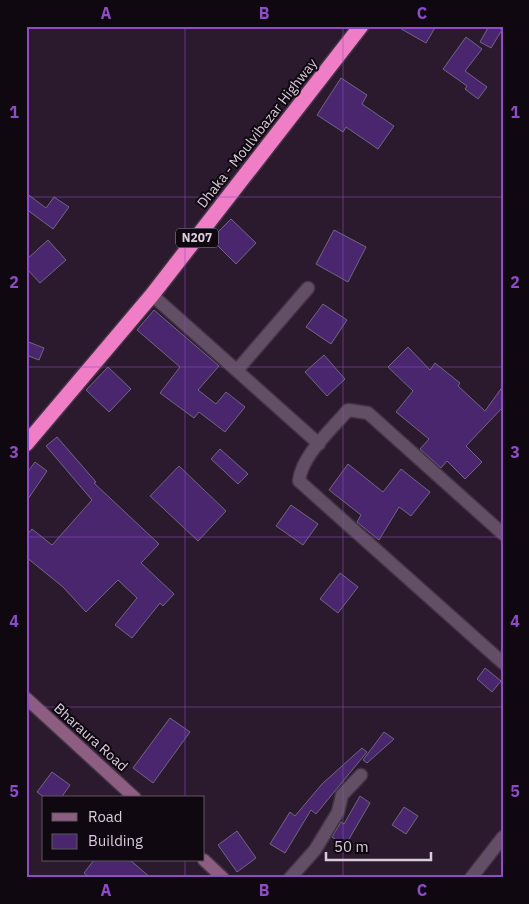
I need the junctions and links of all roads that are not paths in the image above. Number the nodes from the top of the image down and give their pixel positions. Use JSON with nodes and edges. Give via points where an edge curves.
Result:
{"nodes":[{"id":1,"x":361,"y":26,"type":"edge"},
{"id":2,"x":308,"y":288,"type":"dead end"},
{"id":3,"x":152,"y":295,"type":"junction"},
{"id":4,"x":238,"y":369,"type":"junction"},
{"id":5,"x":26,"y":444,"type":"edge"},
{"id":6,"x":319,"y":444,"type":"junction"},
{"id":7,"x":503,"y":534,"type":"edge"},
{"id":8,"x":503,"y":663,"type":"edge"},
{"id":9,"x":26,"y":698,"type":"edge"},
{"id":10,"x":361,"y":775,"type":"dead end"},
{"id":11,"x":133,"y":796,"type":"edge"},
{"id":12,"x":503,"y":837,"type":"edge"},
{"id":13,"x":205,"y":861,"type":"edge"},
{"id":14,"x":223,"y":878,"type":"edge"},
{"id":15,"x":290,"y":878,"type":"edge"},
{"id":16,"x":470,"y":878,"type":"edge"}],
"edges":[{"from":1,"to":3,"type":"highway","name":"Dhaka - Moulvibazar Highway","number":"N207"},
{"from":2,"to":4,"type":"street"},
{"from":3,"to":4,"type":"street"},
{"from":3,"to":5,"type":"highway","name":"Dhaka - Moulvibazar Highway","number":"N207"},
{"from":4,"to":6,"type":"street"},
{"from":6,"to":7,"type":"street","via":[[348,410],[368,412]]},
{"from":6,"to":8,"type":"street","via":[[300,471],[299,482]]},
{"from":9,"to":11,"type":"main road","name":"Bharaura Road"},
{"from":10,"to":15,"type":"street","via":[[342,795],[338,812],[315,850]]},
{"from":12,"to":16,"type":"street"},
{"from":13,"to":14,"type":"main road"}]}
